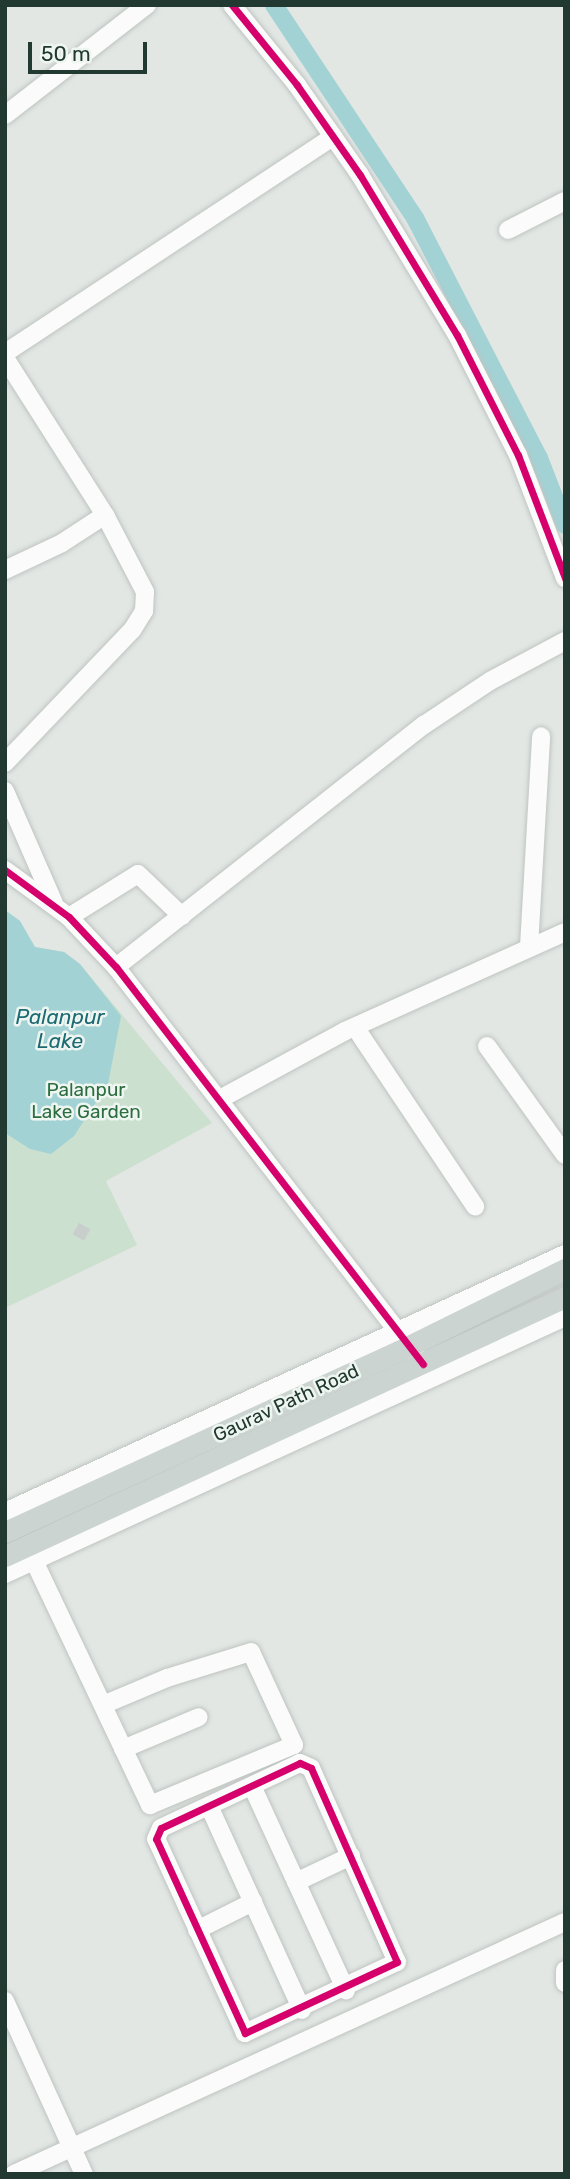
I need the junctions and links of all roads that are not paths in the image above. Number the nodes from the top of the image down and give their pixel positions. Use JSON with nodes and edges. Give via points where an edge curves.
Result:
{"nodes":[{"id":1,"x":147,"y":5,"type":"edge"},
{"id":2,"x":232,"y":5,"type":"edge"},
{"id":3,"x":5,"y":115,"type":"edge"},
{"id":4,"x":333,"y":137,"type":"junction"},
{"id":5,"x":565,"y":201,"type":"edge"},
{"id":6,"x":508,"y":230,"type":"dead end"},
{"id":7,"x":5,"y":355,"type":"edge"},
{"id":8,"x":105,"y":515,"type":"junction"},
{"id":9,"x":5,"y":570,"type":"edge"},
{"id":10,"x":565,"y":578,"type":"edge"},
{"id":11,"x":565,"y":641,"type":"edge"},
{"id":12,"x":541,"y":736,"type":"dead end"},
{"id":13,"x":5,"y":763,"type":"edge"},
{"id":14,"x":5,"y":791,"type":"edge"},
{"id":15,"x":5,"y":870,"type":"edge"},
{"id":16,"x":55,"y":905,"type":"junction"},
{"id":17,"x":182,"y":916,"type":"junction"},
{"id":18,"x":69,"y":917,"type":"junction"},
{"id":19,"x":565,"y":932,"type":"edge"},
{"id":20,"x":529,"y":947,"type":"junction"},
{"id":21,"x":116,"y":967,"type":"junction"},
{"id":22,"x":355,"y":1027,"type":"junction"},
{"id":23,"x":486,"y":1046,"type":"dead end"},
{"id":24,"x":220,"y":1099,"type":"junction"},
{"id":25,"x":565,"y":1155,"type":"edge"},
{"id":26,"x":474,"y":1206,"type":"dead end"},
{"id":27,"x":565,"y":1254,"type":"edge"},
{"id":28,"x":565,"y":1269,"type":"edge"},
{"id":29,"x":565,"y":1297,"type":"edge"},
{"id":30,"x":565,"y":1317,"type":"edge"},
{"id":31,"x":403,"y":1339,"type":"junction"},
{"id":32,"x":423,"y":1364,"type":"junction"},
{"id":33,"x":5,"y":1512,"type":"edge"},
{"id":34,"x":5,"y":1532,"type":"edge"},
{"id":35,"x":31,"y":1553,"type":"junction"},
{"id":36,"x":5,"y":1556,"type":"edge"},
{"id":37,"x":5,"y":1574,"type":"edge"},
{"id":38,"x":105,"y":1704,"type":"junction"},
{"id":39,"x":199,"y":1717,"type":"dead end"},
{"id":40,"x":123,"y":1749,"type":"junction"},
{"id":41,"x":252,"y":1786,"type":"junction"},
{"id":42,"x":209,"y":1806,"type":"junction"},
{"id":43,"x":351,"y":1856,"type":"junction"},
{"id":44,"x":296,"y":1882,"type":"junction"},
{"id":45,"x":253,"y":1902,"type":"junction"},
{"id":46,"x":565,"y":1922,"type":"edge"},
{"id":47,"x":197,"y":1930,"type":"junction"},
{"id":48,"x":394,"y":1968,"type":"junction"},
{"id":49,"x":565,"y":1970,"type":"edge"},
{"id":50,"x":565,"y":1983,"type":"edge"},
{"id":51,"x":341,"y":1992,"type":"junction"},
{"id":52,"x":405,"y":1993,"type":"junction"},
{"id":53,"x":5,"y":2001,"type":"edge"},
{"id":54,"x":310,"y":2006,"type":"junction"},
{"id":55,"x":348,"y":2019,"type":"junction"},
{"id":56,"x":328,"y":2028,"type":"junction"},
{"id":57,"x":71,"y":2145,"type":"junction"},
{"id":58,"x":14,"y":2174,"type":"edge"},
{"id":59,"x":84,"y":2174,"type":"edge"}],
"edges":[{"from":1,"to":3,"type":"street"},
{"from":2,"to":4,"type":"street"},
{"from":4,"to":7,"type":"street"},
{"from":4,"to":10,"type":"street","via":[[457,335],[517,455]]},
{"from":5,"to":6,"type":"street"},
{"from":7,"to":8,"type":"street"},
{"from":8,"to":9,"type":"street","via":[[62,543]]},
{"from":8,"to":13,"type":"street","via":[[139,577],[144,611],[132,630]]},
{"from":11,"to":17,"type":"street","via":[[490,681],[424,725]]},
{"from":12,"to":20,"type":"street"},
{"from":14,"to":16,"type":"street"},
{"from":15,"to":16,"type":"street"},
{"from":16,"to":18,"type":"street"},
{"from":17,"to":18,"type":"street","via":[[138,874]]},
{"from":17,"to":21,"type":"street"},
{"from":18,"to":21,"type":"street"},
{"from":19,"to":20,"type":"street"},
{"from":20,"to":22,"type":"street"},
{"from":21,"to":24,"type":"street"},
{"from":22,"to":24,"type":"street"},
{"from":22,"to":26,"type":"street"},
{"from":23,"to":25,"type":"street"},
{"from":24,"to":31,"type":"street"},
{"from":27,"to":31,"type":"street"},
{"from":28,"to":31,"type":"main road","name":"Gaurav Path Road"},
{"from":29,"to":32,"type":"main road","name":"Gaurav Path Road"},
{"from":30,"to":35,"type":"street"},
{"from":31,"to":32,"type":"street"},
{"from":31,"to":33,"type":"street"},
{"from":31,"to":34,"type":"main road","name":"Gaurav Path Road"},
{"from":32,"to":35,"type":"main road","name":"Gaurav Path Road"},
{"from":35,"to":36,"type":"main road","name":"Gaurav Path Road"},
{"from":35,"to":37,"type":"street"},
{"from":35,"to":38,"type":"street"},
{"from":38,"to":40,"type":"street"},
{"from":38,"to":40,"type":"street","via":[[167,1678],[251,1652],[294,1744],[150,1805]]},
{"from":39,"to":40,"type":"street"},
{"from":41,"to":42,"type":"street"},
{"from":41,"to":43,"type":"street","via":[[306,1765]]},
{"from":41,"to":44,"type":"street"},
{"from":42,"to":45,"type":"street"},
{"from":42,"to":47,"type":"street","via":[[162,1828],[156,1839]]},
{"from":43,"to":44,"type":"street"},
{"from":43,"to":48,"type":"street","via":[[397,1959]]},
{"from":44,"to":51,"type":"street"},
{"from":45,"to":47,"type":"street"},
{"from":45,"to":54,"type":"street"},
{"from":46,"to":52,"type":"street"},
{"from":47,"to":54,"type":"street","via":[[242,2031],[250,2034]]},
{"from":48,"to":51,"type":"street"},
{"from":48,"to":52,"type":"street"},
{"from":49,"to":50,"type":"street"},
{"from":51,"to":54,"type":"street"},
{"from":51,"to":55,"type":"street"},
{"from":52,"to":55,"type":"street"},
{"from":53,"to":57,"type":"street"},
{"from":54,"to":56,"type":"street"},
{"from":55,"to":56,"type":"street"},
{"from":56,"to":57,"type":"street"},
{"from":57,"to":58,"type":"street"},
{"from":57,"to":59,"type":"street"}]}
